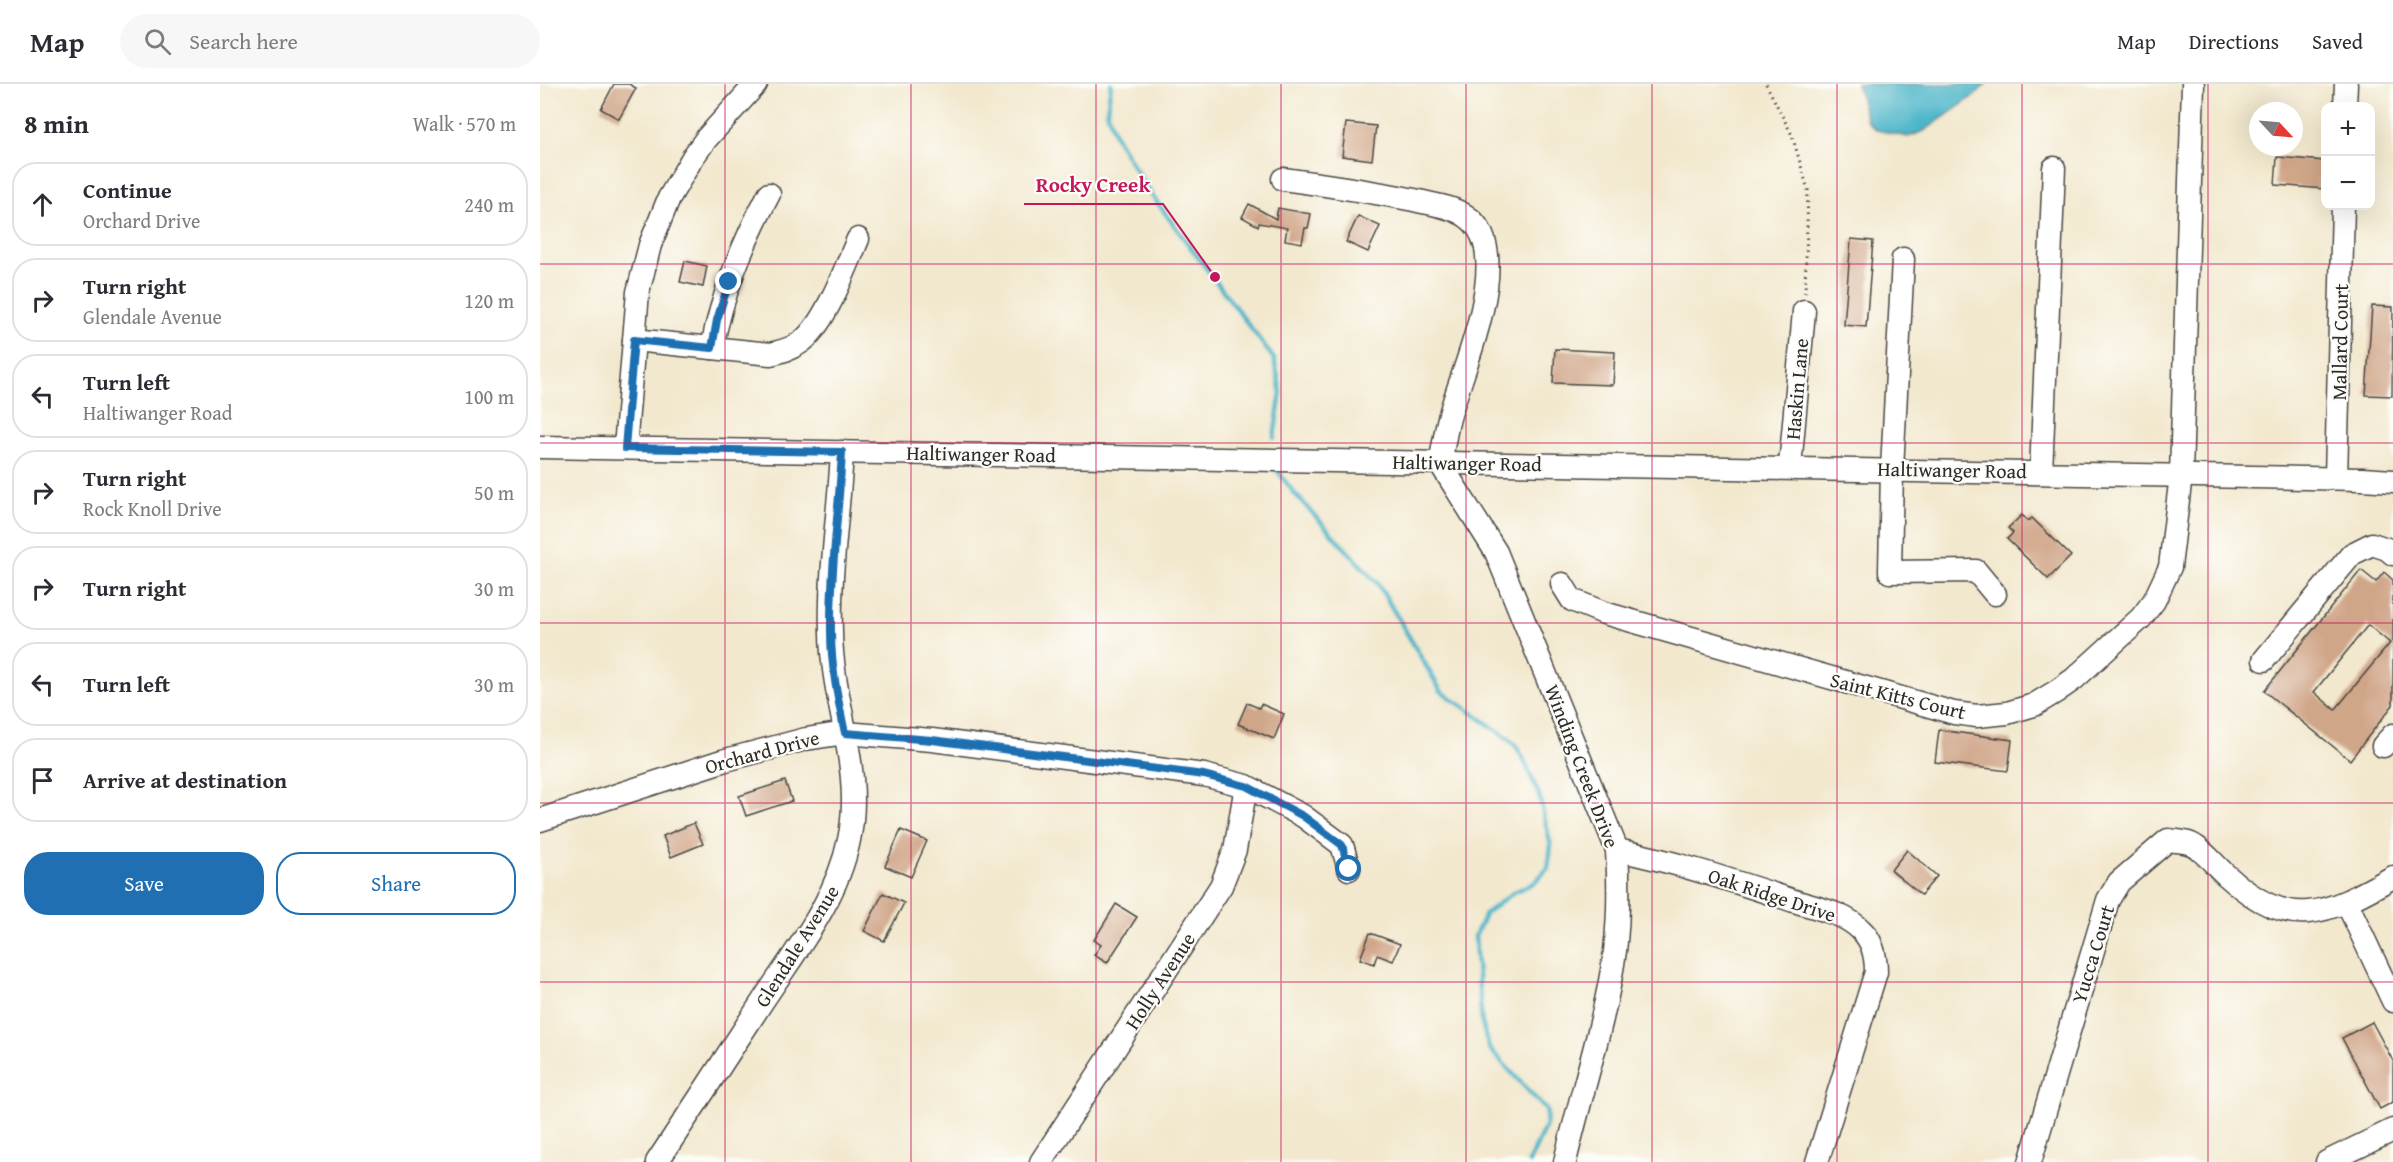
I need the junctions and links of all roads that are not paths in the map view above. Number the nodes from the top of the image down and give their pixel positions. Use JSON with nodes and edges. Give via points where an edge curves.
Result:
{"nodes":[{"id":1,"x":756,"y":84,"type":"edge"},
{"id":2,"x":2193,"y":84,"type":"edge"},
{"id":3,"x":2346,"y":84,"type":"edge"},
{"id":4,"x":2345,"y":102,"type":"edge"},
{"id":5,"x":2054,"y":168,"type":"dead end"},
{"id":6,"x":1283,"y":178,"type":"dead end"},
{"id":7,"x":769,"y":194,"type":"dead end"},
{"id":8,"x":2343,"y":210,"type":"edge"},
{"id":9,"x":858,"y":239,"type":"dead end"},
{"id":10,"x":1903,"y":259,"type":"dead end"},
{"id":11,"x":1804,"y":311,"type":"road end"},
{"id":12,"x":634,"y":340,"type":"junction"},
{"id":13,"x":712,"y":348,"type":"junction"},
{"id":14,"x":540,"y":447,"type":"edge"},
{"id":15,"x":625,"y":448,"type":"junction"},
{"id":16,"x":842,"y":452,"type":"junction"},
{"id":17,"x":1440,"y":463,"type":"junction"},
{"id":18,"x":1790,"y":467,"type":"junction"},
{"id":19,"x":1892,"y":469,"type":"junction"},
{"id":20,"x":2041,"y":472,"type":"junction"},
{"id":21,"x":2181,"y":475,"type":"junction"},
{"id":22,"x":2336,"y":478,"type":"junction"},
{"id":23,"x":2393,"y":481,"type":"edge"},
{"id":24,"x":2393,"y":554,"type":"edge"},
{"id":25,"x":1562,"y":584,"type":"dead end"},
{"id":26,"x":1995,"y":594,"type":"dead end"},
{"id":27,"x":2264,"y":660,"type":"dead end"},
{"id":28,"x":845,"y":733,"type":"junction"},
{"id":29,"x":1246,"y":786,"type":"junction"},
{"id":30,"x":540,"y":820,"type":"edge"},
{"id":31,"x":1617,"y":850,"type":"junction"},
{"id":32,"x":1349,"y":869,"type":"dead end"},
{"id":33,"x":2393,"y":878,"type":"edge"},
{"id":34,"x":2347,"y":903,"type":"junction"},
{"id":35,"x":2393,"y":1001,"type":"edge"},
{"id":36,"x":2393,"y":1130,"type":"edge"},
{"id":37,"x":657,"y":1162,"type":"edge"},
{"id":38,"x":1041,"y":1162,"type":"edge"},
{"id":39,"x":1565,"y":1162,"type":"edge"},
{"id":40,"x":1817,"y":1162,"type":"edge"},
{"id":41,"x":2030,"y":1162,"type":"edge"},
{"id":42,"x":2327,"y":1162,"type":"edge"}],
"edges":[{"from":1,"to":12,"type":"street","via":[[706,139],[669,198],[650,245],[638,292]]},
{"from":2,"to":21,"type":"street","name":"Saint Kitts Court"},
{"from":3,"to":4,"type":"street"},
{"from":5,"to":20,"type":"street"},
{"from":6,"to":17,"type":"street","via":[[1451,209],[1473,221],[1484,239],[1485,291]]},
{"from":7,"to":13,"type":"street","via":[[729,282]]},
{"from":8,"to":22,"type":"street","name":"Mallard Court"},
{"from":9,"to":13,"type":"street","via":[[826,310],[804,340],[791,349],[771,354]]},
{"from":10,"to":19,"type":"street"},
{"from":11,"to":18,"type":"street","name":"Haskin Lane"},
{"from":12,"to":13,"type":"street"},
{"from":12,"to":15,"type":"street"},
{"from":14,"to":15,"type":"street","name":"Haltiwanger Road"},
{"from":15,"to":16,"type":"street","name":"Haltiwanger Road"},
{"from":16,"to":17,"type":"street","name":"Haltiwanger Road"},
{"from":16,"to":28,"type":"street","name":"Glendale Avenue","via":[[831,582],[831,634],[835,689]]},
{"from":17,"to":18,"type":"street","name":"Haltiwanger Road"},
{"from":17,"to":31,"type":"street","name":"Winding Creek Drive","via":[[1496,552]]},
{"from":18,"to":19,"type":"street","name":"Haltiwanger Road"},
{"from":19,"to":20,"type":"street","name":"Haltiwanger Road"},
{"from":19,"to":26,"type":"street","via":[[1890,572],[1976,571]]},
{"from":20,"to":21,"type":"street","name":"Haltiwanger Road"},
{"from":21,"to":22,"type":"street","name":"Haltiwanger Road"},
{"from":21,"to":25,"type":"street","name":"Saint Kitts Court","via":[[2170,567],[2154,601],[2074,679],[2034,705],[2007,713],[1977,716],[1927,707],[1604,613],[1572,600]]},
{"from":22,"to":23,"type":"street","name":"Haltiwanger Road"},
{"from":24,"to":27,"type":"street","via":[[2372,544],[2352,554]]},
{"from":28,"to":29,"type":"street","name":"Orchard Drive","via":[[1140,765]]},
{"from":28,"to":30,"type":"street","name":"Orchard Drive","via":[[732,758]]},
{"from":28,"to":37,"type":"street","name":"Glendale Avenue","via":[[854,799],[850,839],[838,878],[805,938]]},
{"from":29,"to":32,"type":"street","name":"Orchard Drive","via":[[1303,816],[1342,845]]},
{"from":29,"to":38,"type":"street","name":"Holly Avenue","via":[[1235,850],[1221,886]]},
{"from":31,"to":39,"type":"street","name":"Winding Creek Drive","via":[[1615,949]]},
{"from":31,"to":40,"type":"street","name":"Oak Ridge Drive","via":[[1651,857],[1848,919],[1863,931],[1876,954],[1876,972]]},
{"from":33,"to":34,"type":"street","name":"Yucca Court"},
{"from":34,"to":35,"type":"street"},
{"from":34,"to":41,"type":"street","name":"Yucca Court","via":[[2308,913],[2279,910],[2242,890],[2192,844],[2168,840],[2120,882],[2108,900]]},
{"from":36,"to":42,"type":"street"}]}
